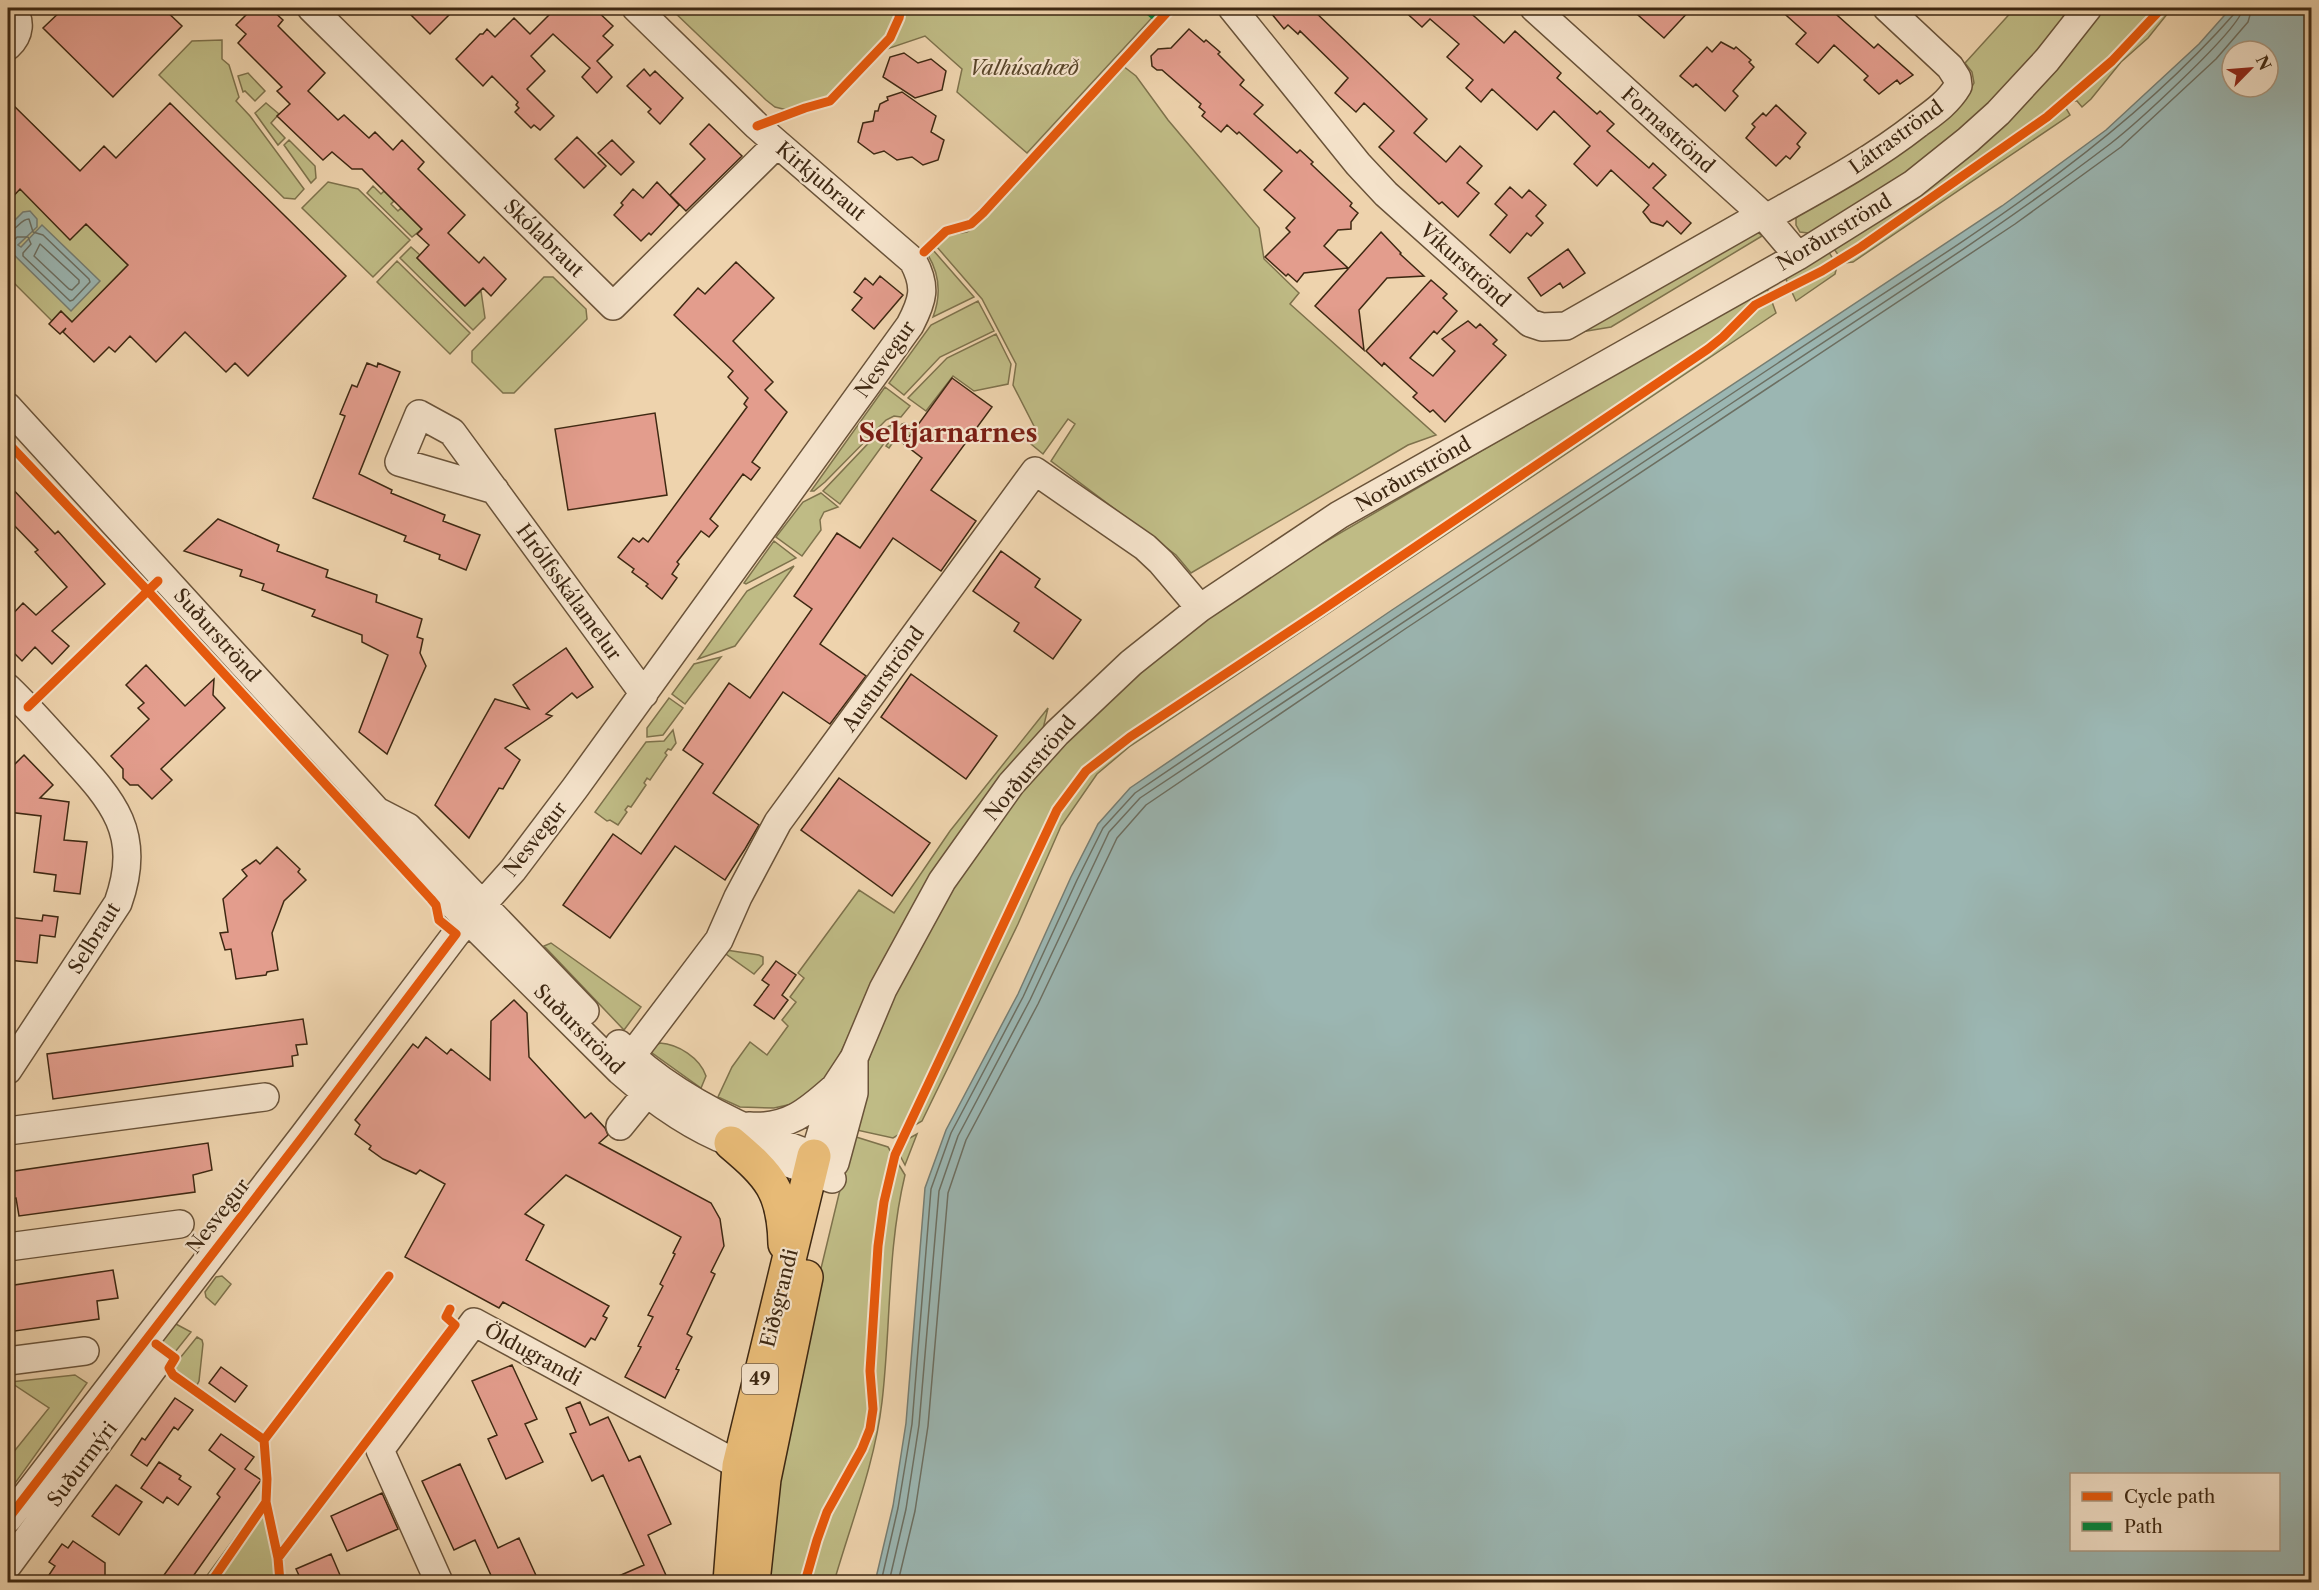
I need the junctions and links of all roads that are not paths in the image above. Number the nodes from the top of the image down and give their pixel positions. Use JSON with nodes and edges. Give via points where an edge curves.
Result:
{"nodes":[{"id":1,"x":11,"y":8,"type":"edge"},
{"id":2,"x":311,"y":8,"type":"edge"},
{"id":3,"x":636,"y":8,"type":"edge"},
{"id":4,"x":1232,"y":8,"type":"edge"},
{"id":5,"x":1534,"y":8,"type":"edge"},
{"id":6,"x":1887,"y":8,"type":"edge"},
{"id":7,"x":2088,"y":8,"type":"edge"},
{"id":8,"x":8,"y":46,"type":"edge"},
{"id":9,"x":777,"y":144,"type":"junction"},
{"id":10,"x":1763,"y":216,"type":"junction"},
{"id":11,"x":1798,"y":255,"type":"junction"},
{"id":12,"x":923,"y":283,"type":"joint"},
{"id":13,"x":8,"y":407,"type":"edge"},
{"id":14,"x":495,"y":490,"type":"dead end"},
{"id":15,"x":1200,"y":608,"type":"junction"},
{"id":16,"x":8,"y":688,"type":"edge"},
{"id":17,"x":644,"y":694,"type":"junction"},
{"id":18,"x":476,"y":912,"type":"junction"},
{"id":19,"x":854,"y":1058,"type":"junction"},
{"id":20,"x":625,"y":1064,"type":"junction"},
{"id":21,"x":8,"y":1070,"type":"edge"},
{"id":22,"x":835,"y":1087,"type":"junction"},
{"id":23,"x":646,"y":1094,"type":"junction"},
{"id":24,"x":265,"y":1097,"type":"dead end"},
{"id":25,"x":620,"y":1126,"type":"dead end"},
{"id":26,"x":8,"y":1131,"type":"edge"},
{"id":27,"x":736,"y":1134,"type":"junction"},
{"id":28,"x":823,"y":1167,"type":"junction"},
{"id":29,"x":180,"y":1224,"type":"dead end"},
{"id":30,"x":8,"y":1248,"type":"edge"},
{"id":31,"x":786,"y":1269,"type":"junction"},
{"id":32,"x":85,"y":1351,"type":"dead end"},
{"id":33,"x":8,"y":1361,"type":"edge"},
{"id":34,"x":157,"y":1363,"type":"dead end"},
{"id":35,"x":752,"y":1473,"type":"junction"},
{"id":36,"x":8,"y":1519,"type":"edge"},
{"id":37,"x":8,"y":1565,"type":"edge"},
{"id":38,"x":439,"y":1582,"type":"edge"},
{"id":39,"x":730,"y":1582,"type":"edge"},
{"id":40,"x":753,"y":1582,"type":"edge"}],
"edges":[{"from":1,"to":8,"type":"street","via":[[19,26]]},
{"from":2,"to":9,"type":"street","name":"Skólabraut","via":[[613,306]]},
{"from":3,"to":9,"type":"street","name":"Kirkjubraut"},
{"from":4,"to":10,"type":"street","name":"Víkurströnd","via":[[1386,194],[1530,323],[1566,326]]},
{"from":5,"to":10,"type":"street","name":"Fornaströnd"},
{"from":6,"to":10,"type":"street","name":"Látraströnd","via":[[1953,70],[1958,86],[1953,95],[1894,143],[1833,181]]},
{"from":7,"to":11,"type":"street","name":"Norðurströnd","via":[[2027,84],[1968,140],[1913,184]]},
{"from":9,"to":12,"type":"street","name":"Kirkjubraut","via":[[914,261]]},
{"from":10,"to":11,"type":"street","name":"Fornaströnd"},
{"from":11,"to":15,"type":"street","name":"Norðurströnd","via":[[1339,515]]},
{"from":12,"to":17,"type":"street","name":"Nesvegur","via":[[922,298],[910,325]]},
{"from":13,"to":18,"type":"street","name":"Suðurströnd","via":[[377,811],[408,827]]},
{"from":14,"to":17,"type":"street","name":"Hrólfsskálamelur"},
{"from":15,"to":19,"type":"street","name":"Norðurströnd","via":[[1100,690],[1011,784],[942,881],[883,989]]},
{"from":15,"to":20,"type":"street","name":"Austurströnd","via":[[1145,547],[1035,471],[780,820],[719,940]]},
{"from":16,"to":21,"type":"street","name":"Selbraut","via":[[107,796],[122,823],[127,853],[118,903]]},
{"from":17,"to":18,"type":"street","name":"Nesvegur","via":[[513,870]]},
{"from":18,"to":20,"type":"street","name":"Suðurströnd"},
{"from":18,"to":36,"type":"street","name":"Nesvegur"},
{"from":19,"to":22,"type":"street","name":"Norðurströnd"},
{"from":19,"to":28,"type":"street","name":"Norðurströnd","via":[[854,1093]]},
{"from":20,"to":23,"type":"street","name":"Suðurströnd"},
{"from":20,"to":27,"type":"street","name":"Suðurströnd","via":[[721,1117]]},
{"from":22,"to":27,"type":"street","via":[[802,1114],[782,1124]]},
{"from":22,"to":28,"type":"street","name":"Norðurströnd"},
{"from":23,"to":25,"type":"street"},
{"from":23,"to":27,"type":"street","name":"Suðurströnd","via":[[680,1116]]},
{"from":24,"to":26,"type":"street"},
{"from":27,"to":28,"type":"street","name":"Suðurströnd"},
{"from":27,"to":31,"type":"main road","number":"49","via":[[776,1191],[782,1208]]},
{"from":28,"to":31,"type":"main road","name":"Eiðsgrandi","number":"49"},
{"from":28,"to":35,"type":"main road","name":"Eiðsgrandi","number":"49","via":[[809,1268]]},
{"from":29,"to":30,"type":"street"},
{"from":31,"to":35,"type":"main road","name":"Eiðsgrandi","number":"49"},
{"from":32,"to":33,"type":"street"},
{"from":34,"to":37,"type":"street","name":"Suðurmýri"},
{"from":35,"to":38,"type":"street","name":"Öldugrandi","via":[[474,1322],[380,1450]]},
{"from":35,"to":39,"type":"main road","name":"Eiðsgrandi","number":"49"},
{"from":35,"to":40,"type":"main road","name":"Eiðsgrandi","number":"49"}]}
